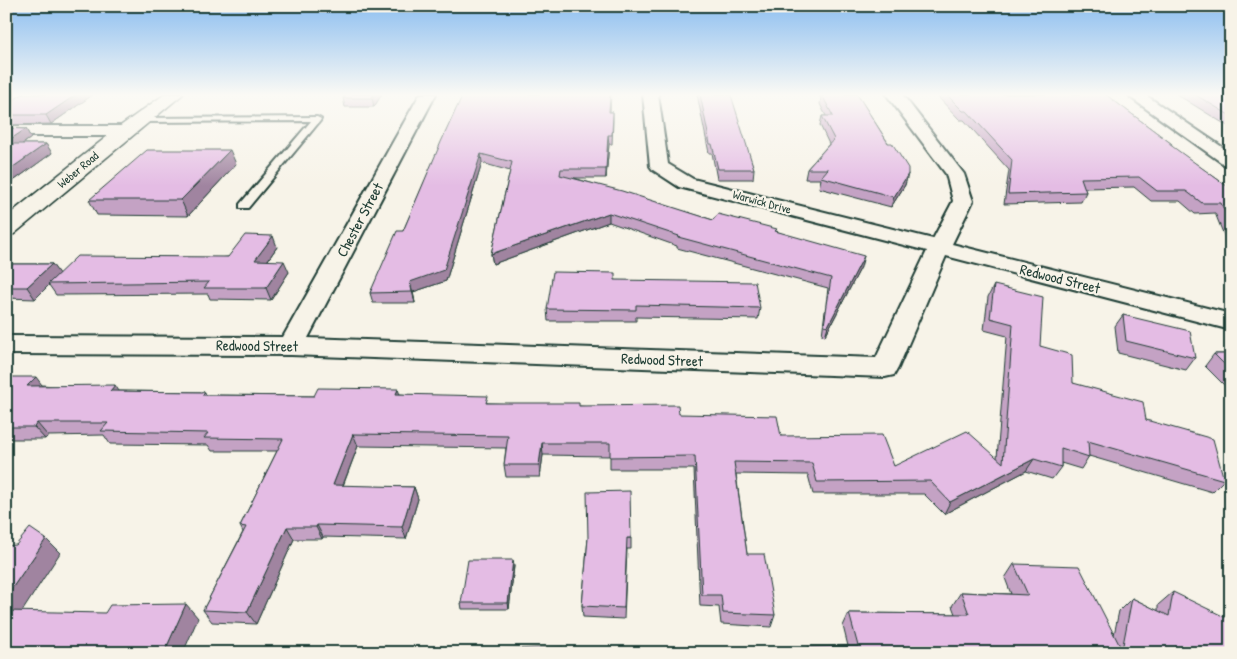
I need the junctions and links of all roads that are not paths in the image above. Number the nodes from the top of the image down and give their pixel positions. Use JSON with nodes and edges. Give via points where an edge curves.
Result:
{"nodes":[{"id":1,"x":133,"y":125,"type":"junction"},
{"id":2,"x":141,"y":125,"type":"edge"},
{"id":3,"x":312,"y":125,"type":"edge"},
{"id":4,"x":411,"y":125,"type":"edge"},
{"id":5,"x":654,"y":125,"type":"edge"},
{"id":6,"x":917,"y":125,"type":"edge"},
{"id":7,"x":1179,"y":125,"type":"edge"},
{"id":8,"x":6,"y":131,"type":"edge"},
{"id":9,"x":1231,"y":161,"type":"edge"},
{"id":10,"x":244,"y":206,"type":"dead end"},
{"id":11,"x":6,"y":229,"type":"edge"},
{"id":12,"x":939,"y":248,"type":"junction"},
{"id":13,"x":1231,"y":322,"type":"edge"},
{"id":14,"x":6,"y":345,"type":"edge"},
{"id":15,"x":291,"y":346,"type":"junction"}],
"edges":[{"from":1,"to":2,"type":"lane"},
{"from":1,"to":8,"type":"street"},
{"from":1,"to":11,"type":"main road","name":"Weber Road"},
{"from":3,"to":10,"type":"lane"},
{"from":4,"to":15,"type":"street","name":"Chester Street"},
{"from":5,"to":12,"type":"street","name":"Warwick Drive","via":[[659,166],[686,183]]},
{"from":6,"to":12,"type":"street","via":[[955,174],[963,201]]},
{"from":7,"to":9,"type":"street"},
{"from":12,"to":13,"type":"street","name":"Redwood Street"},
{"from":12,"to":15,"type":"street","name":"Redwood Street","via":[[885,368]]},
{"from":14,"to":15,"type":"street","name":"Redwood Street"}]}
